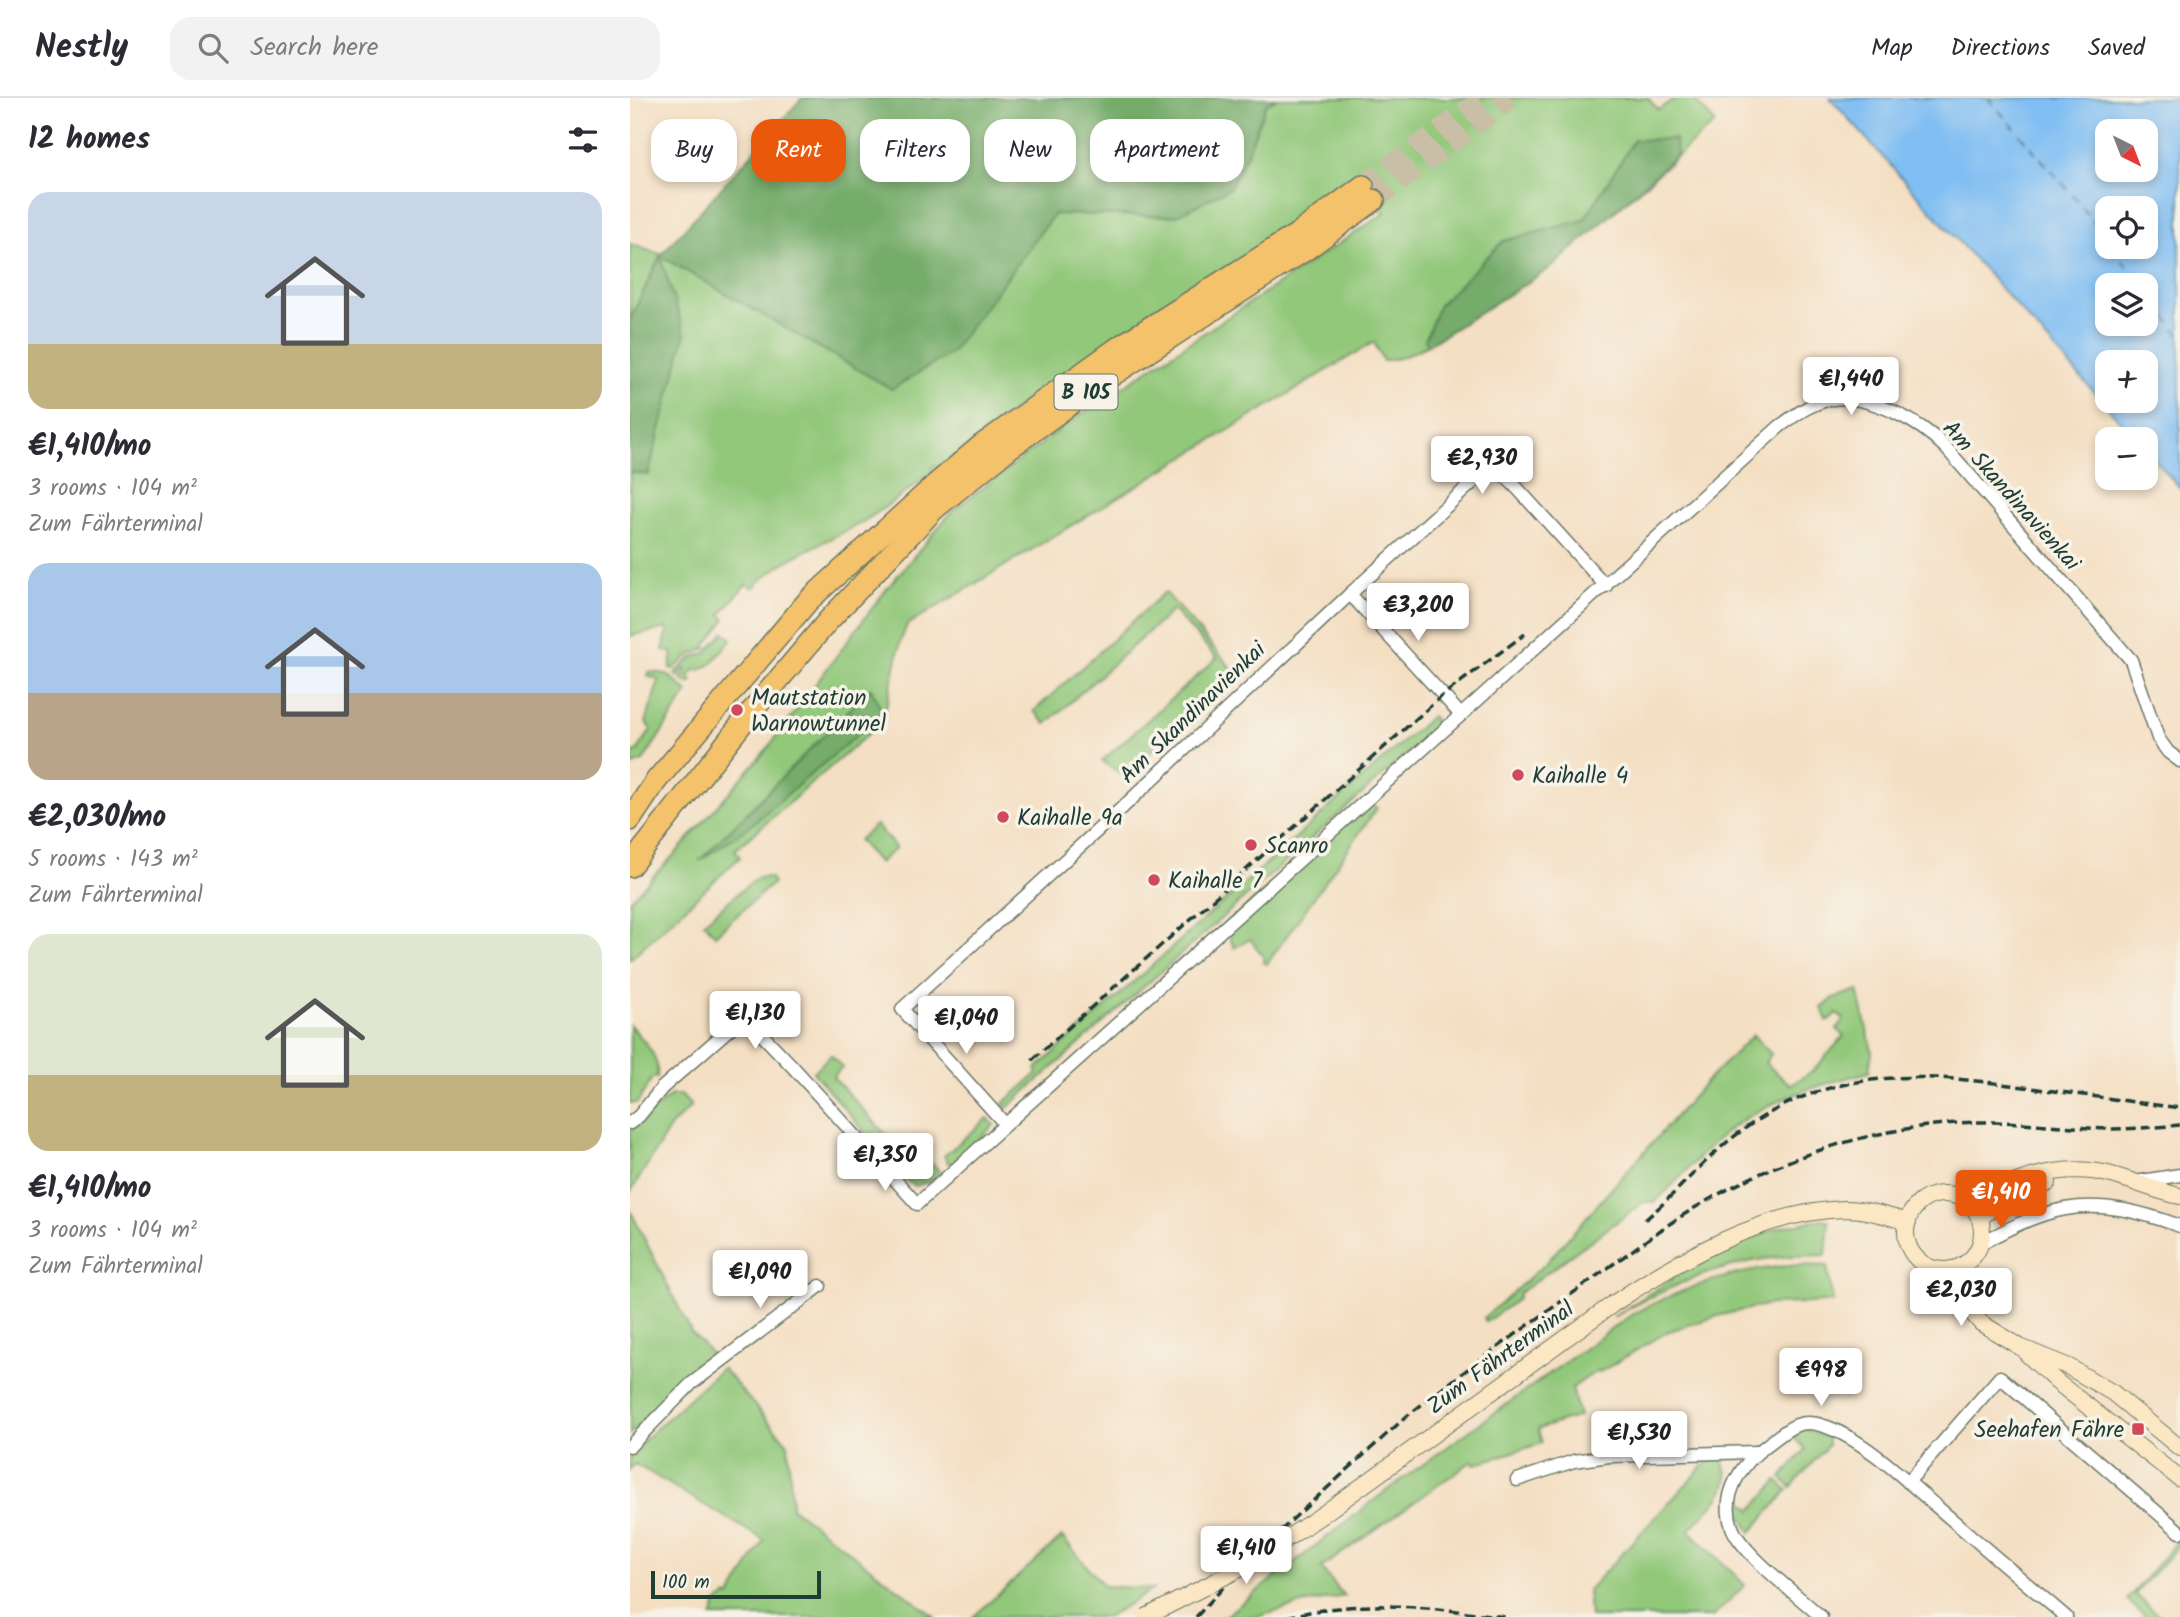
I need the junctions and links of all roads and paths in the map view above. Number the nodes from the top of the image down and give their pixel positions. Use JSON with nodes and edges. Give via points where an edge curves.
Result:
{"nodes":[{"id":1,"x":1605,"y":586,"type":"junction"},
{"id":2,"x":1350,"y":594,"type":"junction"},
{"id":3,"x":1461,"y":715,"type":"junction"},
{"id":4,"x":2180,"y":761,"type":"edge"},
{"id":5,"x":630,"y":820,"type":"edge"},
{"id":6,"x":630,"y":866,"type":"edge"},
{"id":7,"x":630,"y":1123,"type":"edge"},
{"id":8,"x":1006,"y":1124,"type":"junction"},
{"id":9,"x":2180,"y":1175,"type":"edge"},
{"id":10,"x":2132,"y":1182,"type":"junction"},
{"id":11,"x":2180,"y":1196,"type":"edge"},
{"id":12,"x":1969,"y":1203,"type":"junction"},
{"id":13,"x":2180,"y":1205,"type":"edge"},
{"id":14,"x":1980,"y":1218,"type":"junction"},
{"id":15,"x":1908,"y":1222,"type":"junction"},
{"id":16,"x":2180,"y":1226,"type":"edge"},
{"id":17,"x":1980,"y":1244,"type":"junction"},
{"id":18,"x":1954,"y":1269,"type":"junction"},
{"id":19,"x":820,"y":1286,"type":"dead end"},
{"id":20,"x":2020,"y":1348,"type":"junction"},
{"id":21,"x":630,"y":1446,"type":"edge"},
{"id":22,"x":2180,"y":1448,"type":"edge"},
{"id":23,"x":1757,"y":1452,"type":"junction"},
{"id":24,"x":2180,"y":1479,"type":"edge"},
{"id":25,"x":1517,"y":1480,"type":"dead end"},
{"id":26,"x":1908,"y":1482,"type":"junction"},
{"id":27,"x":2180,"y":1532,"type":"edge"},
{"id":28,"x":1146,"y":1617,"type":"edge"},
{"id":29,"x":1821,"y":1617,"type":"edge"},
{"id":30,"x":2066,"y":1617,"type":"edge"}],
"edges":[{"from":1,"to":2,"type":"street","via":[[1504,474],[1493,470],[1482,474]]},
{"from":1,"to":3,"type":"street","name":"Am Skandinavienkai"},
{"from":1,"to":4,"type":"street","name":"Am Skandinavienkai","via":[[1796,414],[1833,399],[1878,407],[1935,436],[2131,660],[2158,738]]},
{"from":2,"to":3,"type":"street"},
{"from":2,"to":8,"type":"street","name":"Am Skandinavienkai","via":[[902,1009]]},
{"from":3,"to":8,"type":"street","name":"Am Skandinavienkai"},
{"from":5,"to":6,"type":"highway","number":"B 105","via":[[673,761],[808,601],[943,478],[1119,347],[1368,193],[1305,250],[1094,387],[934,509],[828,621]]},
{"from":7,"to":8,"type":"street","name":"Am Skandinavienkai","via":[[662,1088],[744,1016],[917,1204]]},
{"from":9,"to":10,"type":"street"},
{"from":10,"to":11,"type":"street"},
{"from":10,"to":12,"type":"street","via":[[2077,1170],[2049,1172],[2023,1178]]},
{"from":12,"to":14,"type":"street"},
{"from":12,"to":15,"type":"street","via":[[1946,1194],[1929,1197],[1916,1207]]},
{"from":13,"to":14,"type":"street","via":[[2098,1182],[2059,1181],[2020,1191]]},
{"from":14,"to":17,"type":"street"},
{"from":15,"to":18,"type":"street","via":[[1907,1239],[1920,1262],[1936,1269]]},
{"from":15,"to":28,"type":"street","name":"Zum Fährterminal","bridge":true,"via":[[1864,1210],[1811,1213],[1757,1228],[1693,1255],[1613,1304],[1281,1544]]},
{"from":16,"to":17,"type":"street","via":[[2113,1206],[2063,1208]]},
{"from":17,"to":18,"type":"street","via":[[1970,1260]]},
{"from":18,"to":20,"type":"street","via":[[1971,1312]]},
{"from":19,"to":21,"type":"street","via":[[719,1360]]},
{"from":20,"to":22,"type":"street","via":[[2069,1367],[2113,1393]]},
{"from":20,"to":24,"type":"street"},
{"from":23,"to":25,"type":"street","via":[[1609,1456],[1574,1461]]},
{"from":23,"to":26,"type":"street","via":[[1796,1423],[1815,1423],[1876,1455]]},
{"from":23,"to":29,"type":"street","via":[[1732,1486],[1732,1527],[1742,1545]]},
{"from":26,"to":27,"type":"street","via":[[2000,1377]]},
{"from":26,"to":30,"type":"street"}]}
